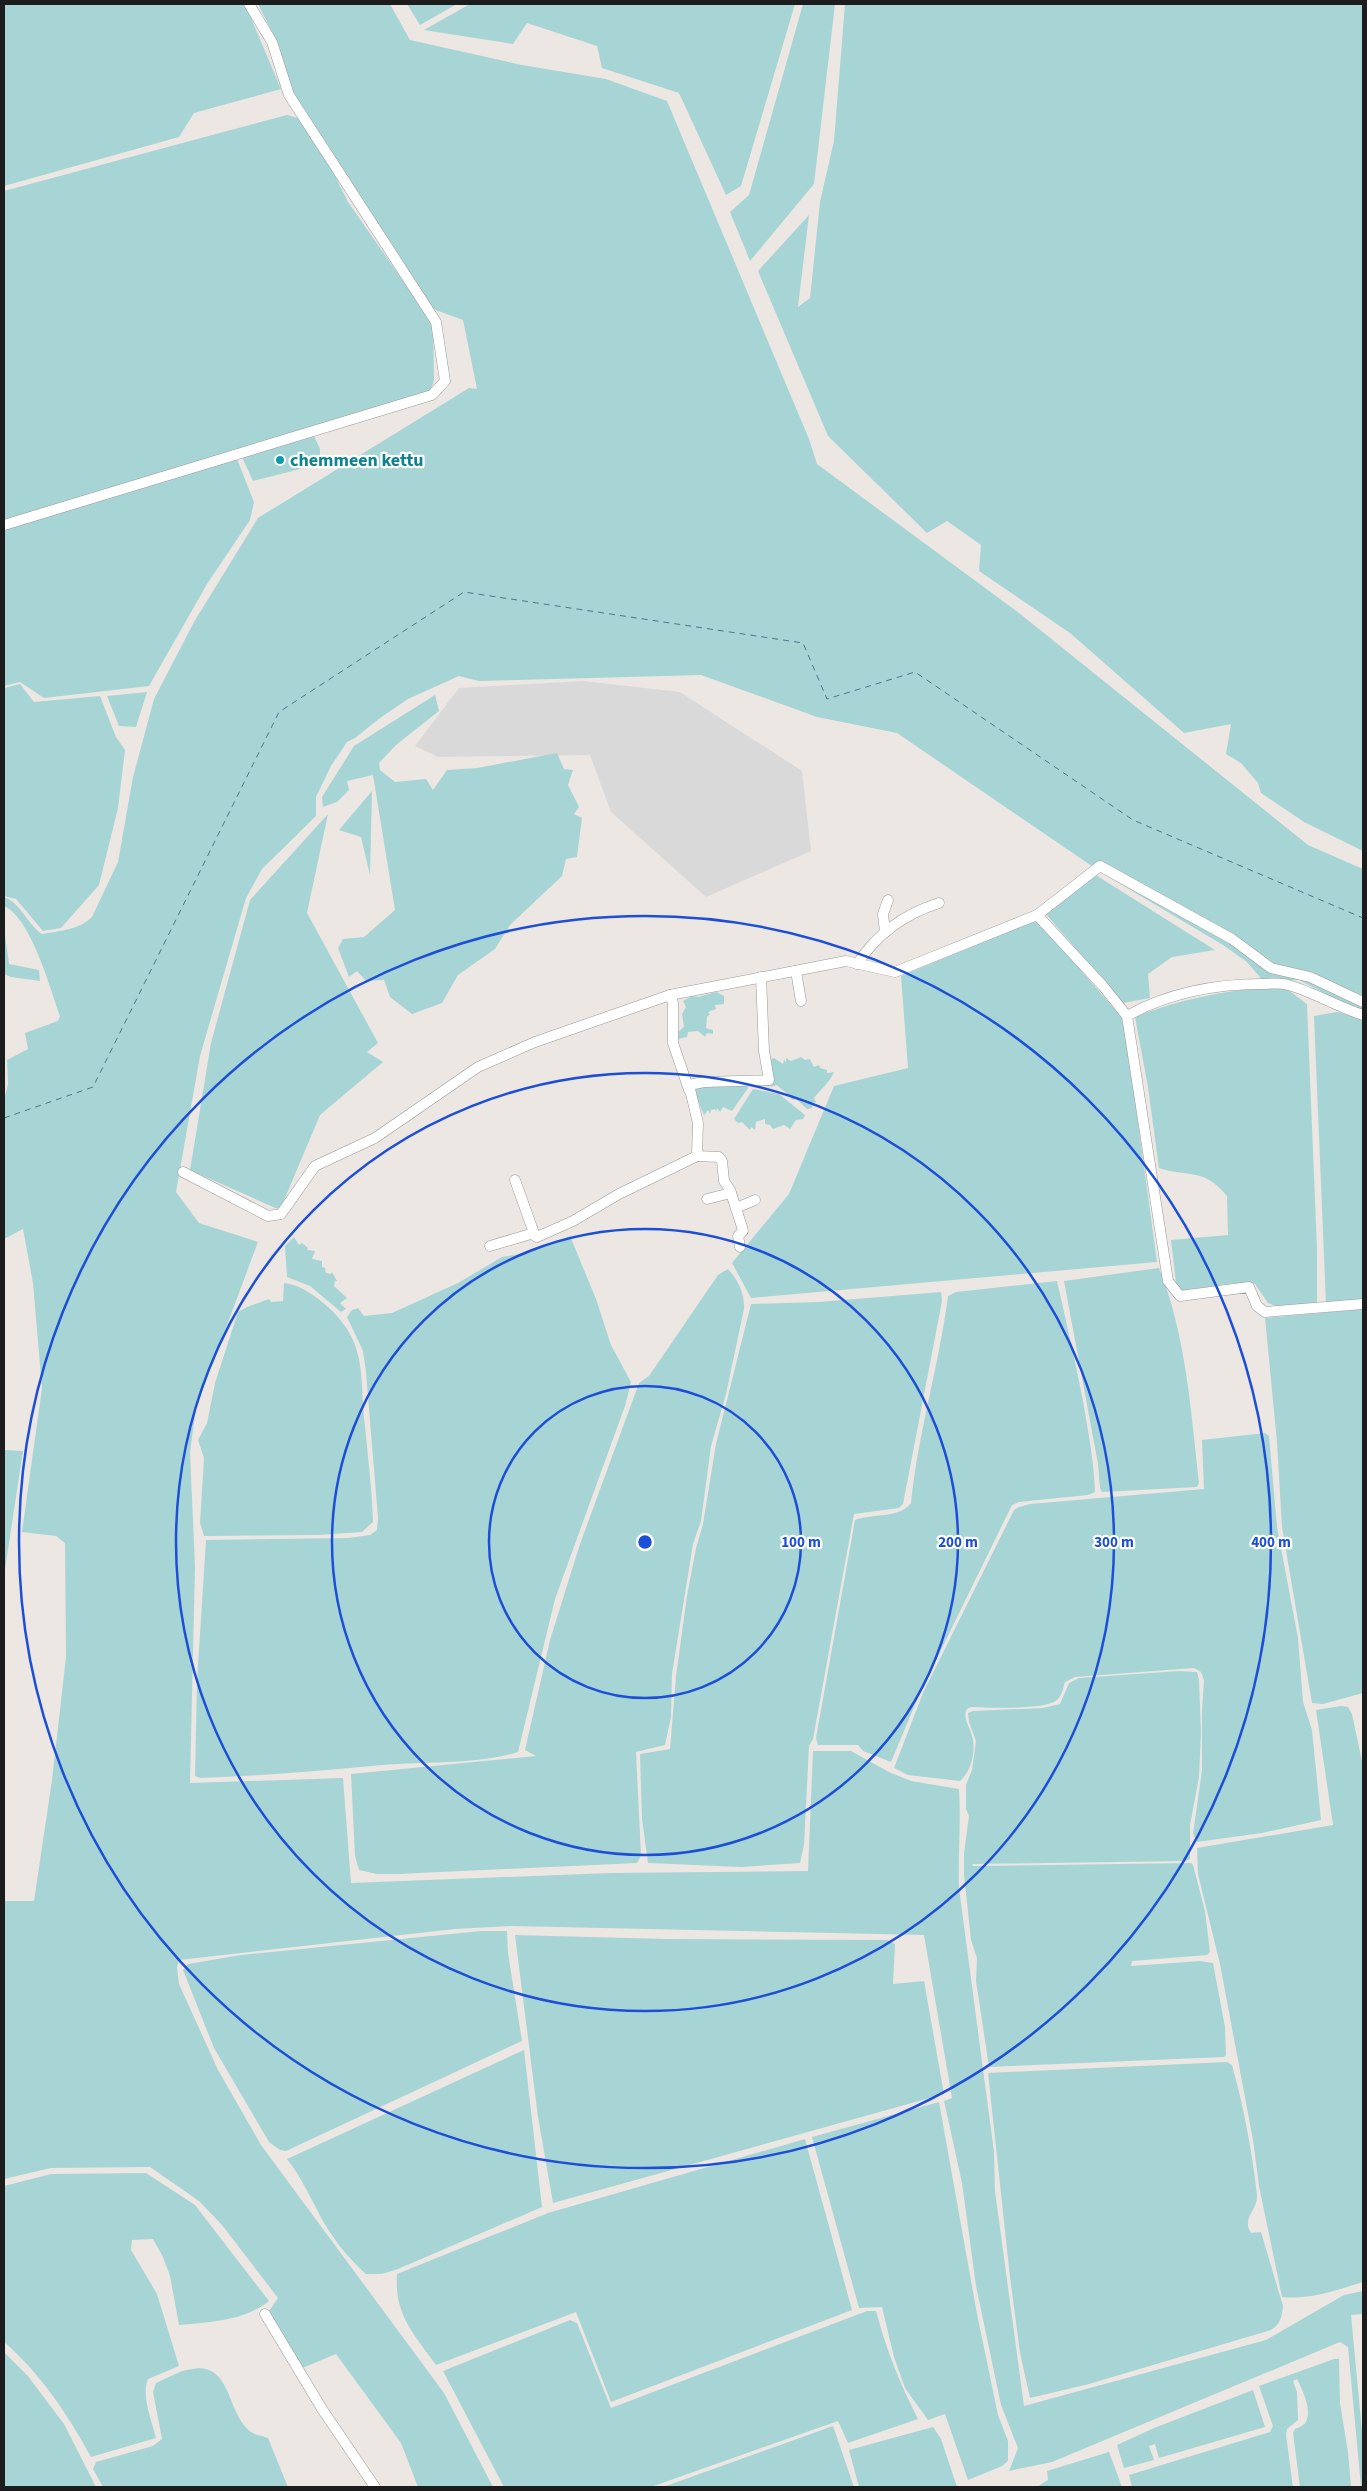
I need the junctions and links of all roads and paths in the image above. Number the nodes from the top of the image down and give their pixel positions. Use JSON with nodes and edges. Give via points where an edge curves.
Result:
{"nodes":[{"id":1,"x":249,"y":4,"type":"edge"},
{"id":2,"x":4,"y":525,"type":"edge"},
{"id":3,"x":888,"y":900,"type":"dead end"},
{"id":4,"x":938,"y":903,"type":"dead end"},
{"id":5,"x":1037,"y":915,"type":"junction"},
{"id":6,"x":885,"y":932,"type":"junction"},
{"id":7,"x":857,"y":964,"type":"junction"},
{"id":8,"x":796,"y":971,"type":"junction"},
{"id":9,"x":761,"y":978,"type":"junction"},
{"id":10,"x":670,"y":995,"type":"junction"},
{"id":11,"x":801,"y":1001,"type":"dead end"},
{"id":12,"x":1363,"y":1002,"type":"edge"},
{"id":13,"x":1363,"y":1015,"type":"edge"},
{"id":14,"x":1128,"y":1016,"type":"junction"},
{"id":15,"x":689,"y":1090,"type":"junction"},
{"id":16,"x":697,"y":1156,"type":"junction"},
{"id":17,"x":183,"y":1172,"type":"dead end"},
{"id":18,"x":515,"y":1180,"type":"dead end"},
{"id":19,"x":731,"y":1193,"type":"junction"},
{"id":20,"x":707,"y":1199,"type":"dead end"},
{"id":21,"x":755,"y":1200,"type":"dead end"},
{"id":22,"x":736,"y":1208,"type":"junction"},
{"id":23,"x":534,"y":1233,"type":"junction"},
{"id":24,"x":490,"y":1246,"type":"dead end"},
{"id":25,"x":740,"y":1247,"type":"dead end"},
{"id":26,"x":1363,"y":1304,"type":"edge"},
{"id":27,"x":265,"y":2314,"type":"dead end"},
{"id":28,"x":375,"y":2487,"type":"edge"}],
"edges":[{"from":1,"to":2,"type":"street","via":[[272,42],[289,96],[436,322],[444,381],[432,395]]},
{"from":3,"to":6,"type":"street","via":[[884,914]]},
{"from":4,"to":6,"type":"street","via":[[907,916]]},
{"from":5,"to":7,"type":"street","via":[[895,972]]},
{"from":5,"to":12,"type":"street","via":[[1100,866],[1232,938],[1271,968],[1310,977]]},
{"from":5,"to":14,"type":"street"},
{"from":6,"to":7,"type":"street"},
{"from":7,"to":8,"type":"street","via":[[846,961]]},
{"from":8,"to":9,"type":"street"},
{"from":8,"to":11,"type":"street"},
{"from":9,"to":10,"type":"street"},
{"from":9,"to":15,"type":"street","via":[[764,1051],[769,1080],[694,1083],[689,1085]]},
{"from":10,"to":15,"type":"street","via":[[673,1043]]},
{"from":10,"to":17,"type":"street","via":[[535,1042],[478,1067],[375,1138],[316,1166],[281,1214],[268,1216]]},
{"from":13,"to":14,"type":"street","via":[[1286,984],[1225,984],[1201,989]]},
{"from":14,"to":26,"type":"street","via":[[1168,1281],[1180,1296],[1248,1287],[1257,1306],[1266,1312]]},
{"from":15,"to":16,"type":"street","via":[[698,1123]]},
{"from":16,"to":19,"type":"street","via":[[719,1157],[724,1181]]},
{"from":16,"to":23,"type":"street","via":[[619,1194],[573,1221],[537,1237]]},
{"from":18,"to":23,"type":"street"},
{"from":19,"to":20,"type":"street"},
{"from":19,"to":22,"type":"street"},
{"from":21,"to":22,"type":"street"},
{"from":22,"to":25,"type":"street","via":[[742,1231],[738,1236]]},
{"from":23,"to":24,"type":"street"},
{"from":27,"to":28,"type":"street","via":[[322,2409]]}]}
